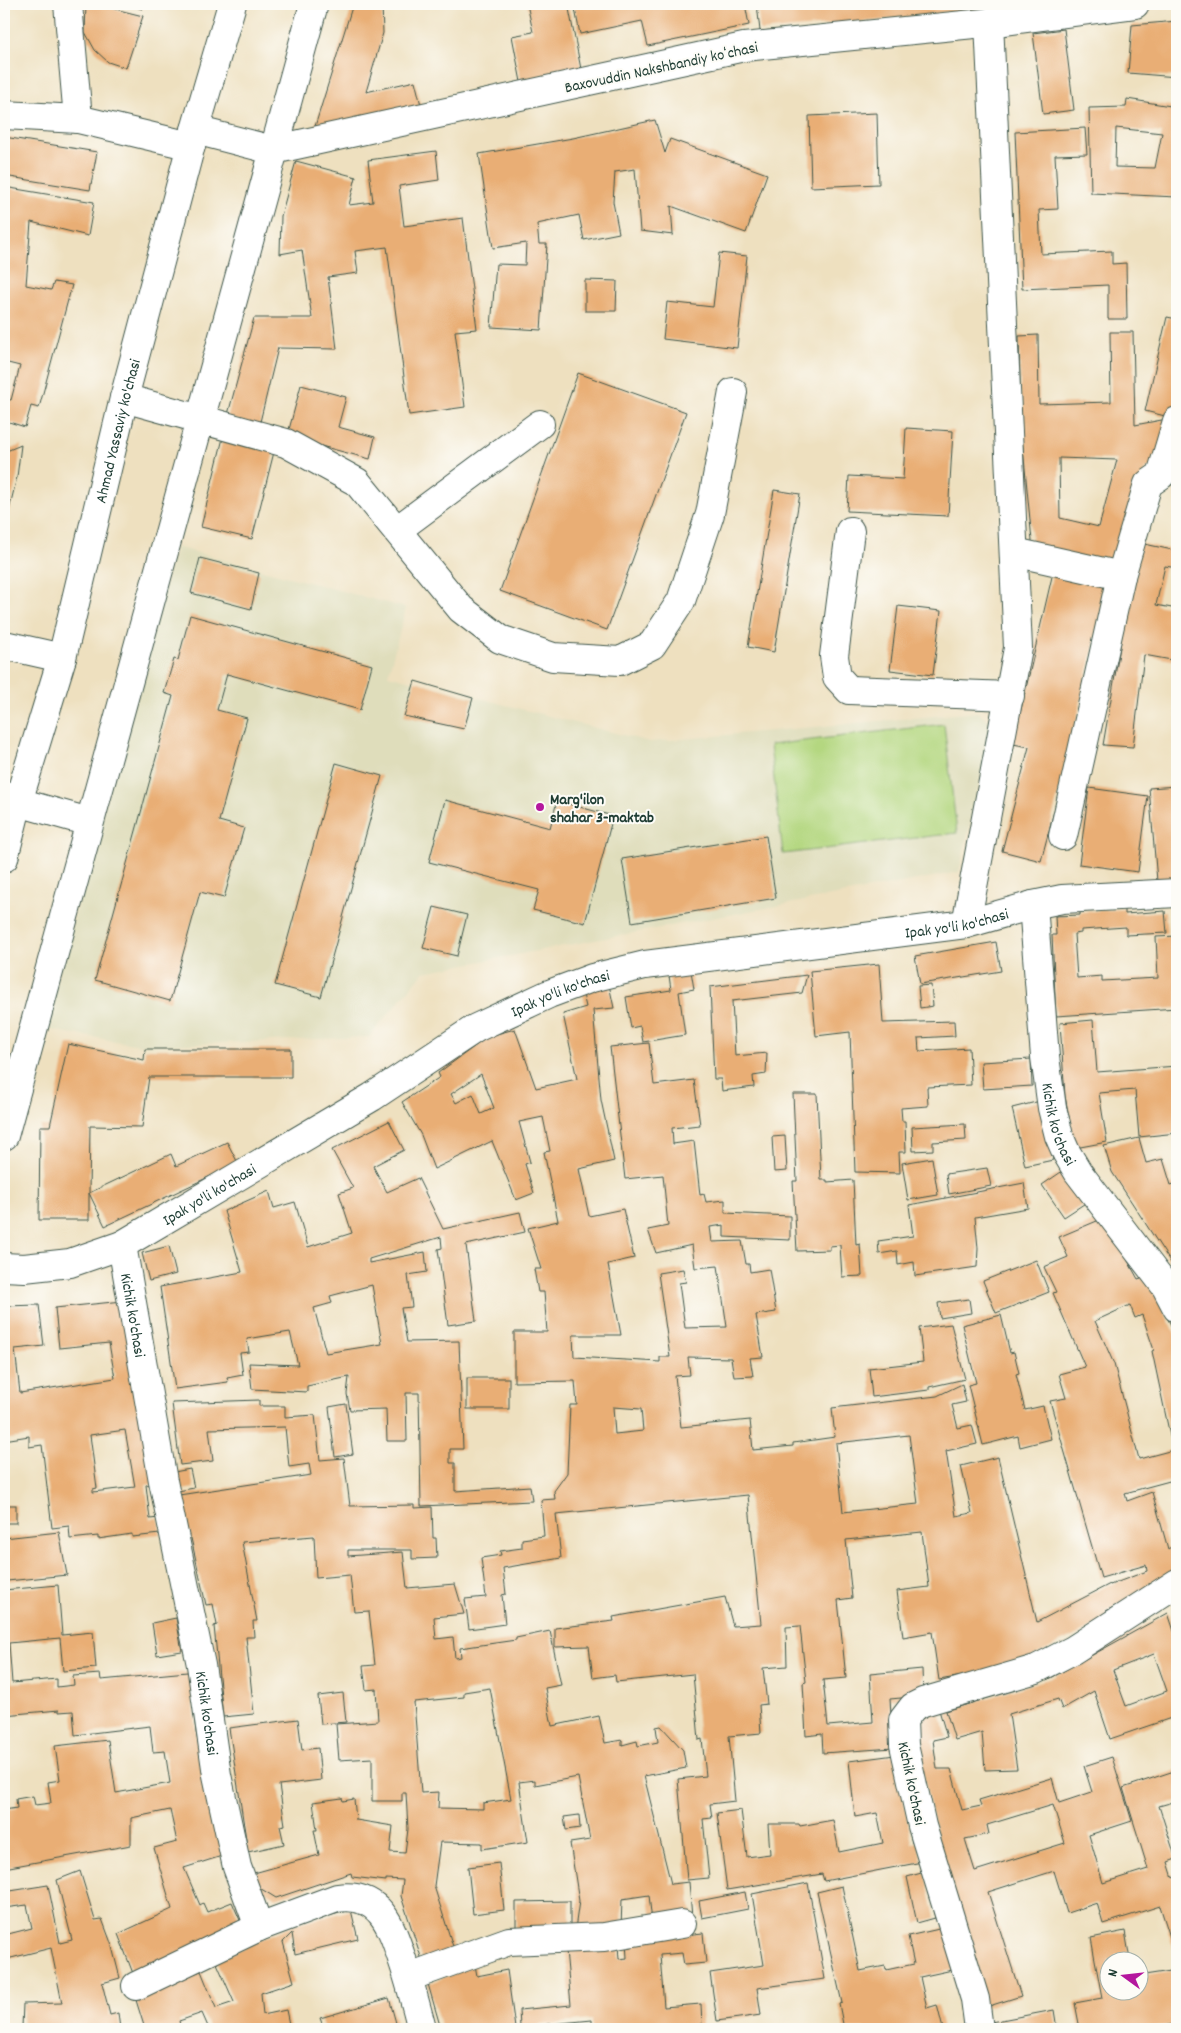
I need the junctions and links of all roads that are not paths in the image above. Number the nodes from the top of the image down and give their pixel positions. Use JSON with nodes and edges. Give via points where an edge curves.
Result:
{"nodes":[{"id":1,"x":68,"y":4,"type":"edge"},
{"id":2,"x":232,"y":4,"type":"edge"},
{"id":3,"x":314,"y":4,"type":"edge"},
{"id":4,"x":1134,"y":4,"type":"edge"},
{"id":5,"x":1026,"y":11,"type":"edge"},
{"id":6,"x":989,"y":22,"type":"junction"},
{"id":7,"x":4,"y":115,"type":"edge"},
{"id":8,"x":78,"y":120,"type":"junction"},
{"id":9,"x":193,"y":138,"type":"junction"},
{"id":10,"x":273,"y":150,"type":"junction"},
{"id":11,"x":733,"y":392,"type":"dead end"},
{"id":12,"x":124,"y":398,"type":"junction"},
{"id":13,"x":200,"y":418,"type":"junction"},
{"id":14,"x":1177,"y":421,"type":"edge"},
{"id":15,"x":540,"y":424,"type":"dead end"},
{"id":16,"x":397,"y":530,"type":"junction"},
{"id":17,"x":850,"y":531,"type":"dead end"},
{"id":18,"x":1014,"y":552,"type":"junction"},
{"id":19,"x":1122,"y":576,"type":"junction"},
{"id":20,"x":4,"y":645,"type":"edge"},
{"id":21,"x":62,"y":658,"type":"junction"},
{"id":22,"x":1010,"y":696,"type":"junction"},
{"id":23,"x":18,"y":802,"type":"junction"},
{"id":24,"x":89,"y":822,"type":"junction"},
{"id":25,"x":1063,"y":836,"type":"dead end"},
{"id":26,"x":4,"y":858,"type":"edge"},
{"id":27,"x":1177,"y":893,"type":"edge"},
{"id":28,"x":1033,"y":905,"type":"junction"},
{"id":29,"x":966,"y":924,"type":"junction"},
{"id":30,"x":4,"y":1136,"type":"edge"},
{"id":31,"x":122,"y":1245,"type":"junction"},
{"id":32,"x":4,"y":1267,"type":"edge"},
{"id":33,"x":1177,"y":1308,"type":"edge"},
{"id":34,"x":1177,"y":1583,"type":"edge"},
{"id":35,"x":682,"y":1924,"type":"dead end"},
{"id":36,"x":259,"y":1927,"type":"junction"},
{"id":37,"x":409,"y":1977,"type":"junction"},
{"id":38,"x":136,"y":1986,"type":"dead end"},
{"id":39,"x":422,"y":2029,"type":"edge"},
{"id":40,"x":979,"y":2029,"type":"edge"}],
"edges":[{"from":1,"to":8,"type":"street"},
{"from":2,"to":9,"type":"street","name":"Ahmad Yassaviy ko'chasi"},
{"from":3,"to":10,"type":"street"},
{"from":4,"to":5,"type":"street","name":"Baxovuddin Nakshbandiy koʻchasi"},
{"from":5,"to":6,"type":"street","name":"Baxovuddin Nakshbandiy koʻchasi"},
{"from":6,"to":10,"type":"street","name":"Baxovuddin Nakshbandiy koʻchasi","via":[[744,47]]},
{"from":6,"to":18,"type":"street"},
{"from":7,"to":8,"type":"street","name":"Baxovuddin Nakshbandiy koʻchasi"},
{"from":8,"to":9,"type":"street","name":"Baxovuddin Nakshbandiy koʻchasi"},
{"from":9,"to":10,"type":"street","name":"Baxovuddin Nakshbandiy koʻchasi"},
{"from":9,"to":12,"type":"street","name":"Ahmad Yassaviy ko'chasi"},
{"from":10,"to":13,"type":"street"},
{"from":11,"to":16,"type":"street","via":[[710,514],[681,601],[652,645],[620,661],[553,657],[500,639],[461,609]]},
{"from":12,"to":13,"type":"street"},
{"from":12,"to":21,"type":"street","name":"Ahmad Yassaviy ko'chasi"},
{"from":13,"to":16,"type":"street","via":[[286,443],[357,482]]},
{"from":13,"to":24,"type":"street"},
{"from":14,"to":19,"type":"street","via":[[1161,475],[1148,484]]},
{"from":15,"to":16,"type":"street"},
{"from":17,"to":22,"type":"street","via":[[834,656],[837,677],[849,690]]},
{"from":18,"to":19,"type":"street"},
{"from":18,"to":22,"type":"street","via":[[1018,648]]},
{"from":19,"to":25,"type":"street"},
{"from":20,"to":21,"type":"street"},
{"from":21,"to":23,"type":"street","name":"Ahmad Yassaviy ko'chasi"},
{"from":22,"to":29,"type":"street"},
{"from":23,"to":24,"type":"street"},
{"from":23,"to":26,"type":"street","name":"Ahmad Yassaviy ko'chasi"},
{"from":24,"to":30,"type":"street"},
{"from":27,"to":28,"type":"street","name":"Ipak yo'li ko'chasi","via":[[1062,899]]},
{"from":28,"to":29,"type":"street","name":"Ipak yo'li ko'chasi"},
{"from":28,"to":33,"type":"street","name":"Kichik ko'chasi","via":[[1044,1057],[1059,1136],[1078,1172],[1166,1287]]},
{"from":29,"to":31,"type":"street","name":"Ipak yo'li ko'chasi","via":[[645,966],[592,978],[549,994],[476,1028],[372,1096]]},
{"from":31,"to":32,"type":"street","name":"Ipak yo'li ko'chasi","via":[[70,1263]]},
{"from":31,"to":36,"type":"street","name":"Kichik ko'chasi","via":[[162,1481],[201,1665],[217,1775],[237,1867]]},
{"from":34,"to":40,"type":"street","name":"Kichik ko'chasi","via":[[1073,1650],[1036,1669],[923,1702],[913,1707],[903,1720],[904,1745],[922,1826],[975,1999]]},
{"from":35,"to":37,"type":"street","via":[[604,1937],[509,1941]]},
{"from":36,"to":37,"type":"street","via":[[337,1898],[358,1898],[376,1907],[385,1917],[393,1930]]},
{"from":36,"to":38,"type":"street"},
{"from":37,"to":39,"type":"street"}]}
